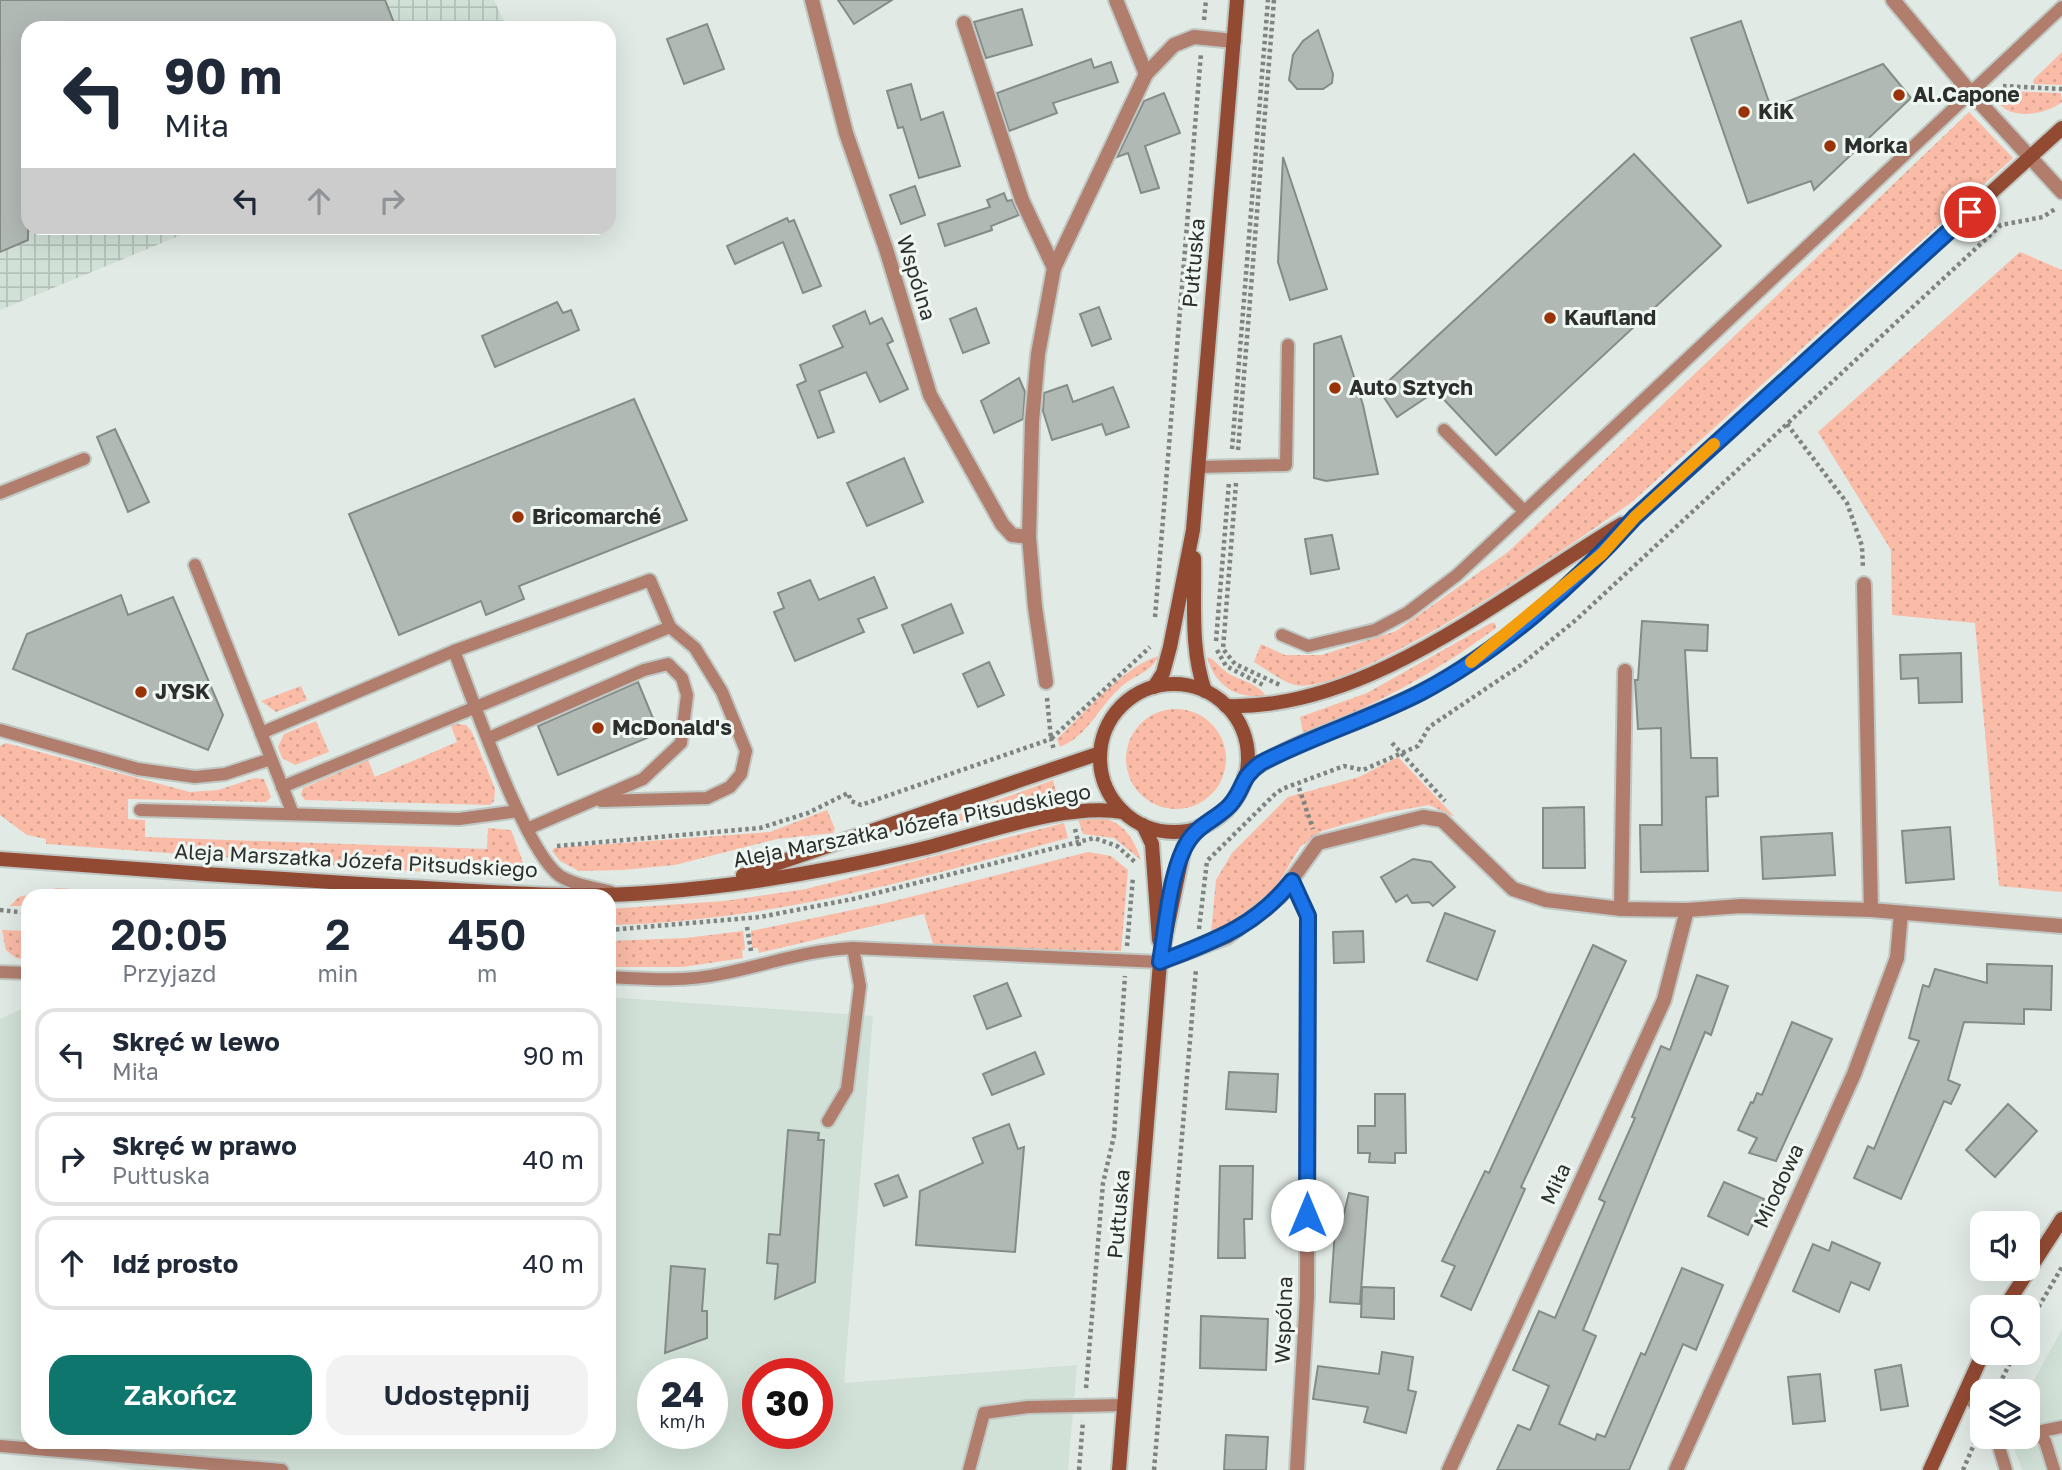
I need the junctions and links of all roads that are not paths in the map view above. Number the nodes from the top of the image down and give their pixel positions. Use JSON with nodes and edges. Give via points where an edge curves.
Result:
{"nodes":[{"id":1,"x":812,"y":0,"type":"edge"},
{"id":2,"x":1116,"y":0,"type":"edge"},
{"id":3,"x":1237,"y":0,"type":"edge"},
{"id":4,"x":1893,"y":0,"type":"edge"},
{"id":5,"x":2062,"y":7,"type":"edge"},
{"id":6,"x":964,"y":23,"type":"dead end"},
{"id":7,"x":1234,"y":41,"type":"junction"},
{"id":8,"x":1146,"y":74,"type":"junction"},
{"id":9,"x":1970,"y":93,"type":"junction"},
{"id":10,"x":2062,"y":128,"type":"edge"},
{"id":11,"x":2031,"y":157,"type":"junction"},
{"id":12,"x":2062,"y":192,"type":"edge"},
{"id":13,"x":1054,"y":268,"type":"junction"},
{"id":14,"x":1288,"y":345,"type":"dead end"},
{"id":15,"x":1444,"y":430,"type":"dead end"},
{"id":16,"x":84,"y":459,"type":"dead end"},
{"id":17,"x":1198,"y":467,"type":"junction"},
{"id":18,"x":0,"y":493,"type":"edge"},
{"id":19,"x":1524,"y":511,"type":"junction"},
{"id":20,"x":1635,"y":517,"type":"junction"},
{"id":21,"x":1193,"y":530,"type":"junction"},
{"id":22,"x":1029,"y":537,"type":"junction"},
{"id":23,"x":195,"y":565,"type":"dead end"},
{"id":24,"x":1864,"y":584,"type":"road end"},
{"id":25,"x":670,"y":627,"type":"junction"},
{"id":26,"x":1282,"y":635,"type":"dead end"},
{"id":27,"x":454,"y":651,"type":"junction"},
{"id":28,"x":1625,"y":671,"type":"dead end"},
{"id":29,"x":1046,"y":682,"type":"road end"},
{"id":30,"x":1154,"y":687,"type":"junction"},
{"id":31,"x":1205,"y":691,"type":"junction"},
{"id":32,"x":476,"y":706,"type":"junction"},
{"id":33,"x":1226,"y":706,"type":"junction"},
{"id":34,"x":0,"y":730,"type":"edge"},
{"id":35,"x":261,"y":733,"type":"junction"},
{"id":36,"x":489,"y":738,"type":"junction"},
{"id":37,"x":1100,"y":754,"type":"junction"},
{"id":38,"x":271,"y":759,"type":"junction"},
{"id":39,"x":1245,"y":775,"type":"junction"},
{"id":40,"x":282,"y":788,"type":"junction"},
{"id":41,"x":593,"y":801,"type":"junction"},
{"id":42,"x":140,"y":810,"type":"dead end"},
{"id":43,"x":519,"y":811,"type":"junction"},
{"id":44,"x":1123,"y":812,"type":"junction"},
{"id":45,"x":293,"y":814,"type":"junction"},
{"id":46,"x":1143,"y":825,"type":"junction"},
{"id":47,"x":1199,"y":827,"type":"junction"},
{"id":48,"x":527,"y":829,"type":"junction"},
{"id":49,"x":0,"y":859,"type":"edge"},
{"id":50,"x":1292,"y":881,"type":"junction"},
{"id":51,"x":710,"y":886,"type":"junction"},
{"id":52,"x":462,"y":889,"type":"edge"},
{"id":53,"x":603,"y":889,"type":"edge"},
{"id":54,"x":616,"y":893,"type":"edge"},
{"id":55,"x":1620,"y":909,"type":"junction"},
{"id":56,"x":1687,"y":910,"type":"junction"},
{"id":57,"x":1871,"y":910,"type":"junction"},
{"id":58,"x":1901,"y":913,"type":"junction"},
{"id":59,"x":2062,"y":926,"type":"edge"},
{"id":60,"x":853,"y":948,"type":"junction"},
{"id":61,"x":1160,"y":962,"type":"junction"},
{"id":62,"x":0,"y":972,"type":"edge"},
{"id":63,"x":21,"y":973,"type":"edge"},
{"id":64,"x":616,"y":977,"type":"edge"},
{"id":65,"x":828,"y":1121,"type":"dead end"},
{"id":66,"x":2062,"y":1219,"type":"edge"},
{"id":67,"x":2013,"y":1295,"type":"edge"},
{"id":68,"x":1977,"y":1365,"type":"edge"},
{"id":69,"x":1963,"y":1395,"type":"junction"},
{"id":70,"x":1970,"y":1400,"type":"edge"},
{"id":71,"x":1124,"y":1405,"type":"junction"},
{"id":72,"x":2062,"y":1427,"type":"edge"},
{"id":73,"x":2040,"y":1428,"type":"edge"},
{"id":74,"x":2040,"y":1436,"type":"edge"},
{"id":75,"x":0,"y":1446,"type":"edge"},
{"id":76,"x":21,"y":1448,"type":"edge"},
{"id":77,"x":35,"y":1449,"type":"edge"},
{"id":78,"x":2000,"y":1449,"type":"edge"},
{"id":79,"x":282,"y":1470,"type":"edge"},
{"id":80,"x":969,"y":1470,"type":"edge"},
{"id":81,"x":1119,"y":1470,"type":"edge"},
{"id":82,"x":1297,"y":1470,"type":"edge"},
{"id":83,"x":1449,"y":1470,"type":"edge"},
{"id":84,"x":1676,"y":1470,"type":"edge"},
{"id":85,"x":1930,"y":1470,"type":"edge"},
{"id":86,"x":2006,"y":1470,"type":"edge"},
{"id":87,"x":2054,"y":1470,"type":"edge"}],
"edges":[{"from":1,"to":22,"type":"street","name":"Wspólna","via":[[846,133],[930,395],[1002,524],[1012,535]]},
{"from":2,"to":8,"type":"street"},
{"from":3,"to":7,"type":"main road","name":"Pułtuska"},
{"from":4,"to":9,"type":"street"},
{"from":5,"to":9,"type":"lane"},
{"from":6,"to":13,"type":"street","via":[[1022,200]]},
{"from":7,"to":8,"type":"street","via":[[1194,37],[1174,45]]},
{"from":7,"to":17,"type":"main road","name":"Pułtuska"},
{"from":8,"to":13,"type":"street"},
{"from":9,"to":11,"type":"street"},
{"from":9,"to":19,"type":"lane"},
{"from":10,"to":11,"type":"main road"},
{"from":11,"to":12,"type":"street"},
{"from":11,"to":20,"type":"main road"},
{"from":13,"to":22,"type":"street","via":[[1031,422]]},
{"from":14,"to":17,"type":"lane","via":[[1286,465]]},
{"from":15,"to":19,"type":"lane"},
{"from":16,"to":18,"type":"lane"},
{"from":17,"to":21,"type":"main road","name":"Pułtuska"},
{"from":19,"to":26,"type":"lane","via":[[1457,575],[1407,613],[1375,630],[1308,646]]},
{"from":20,"to":33,"type":"main road","via":[[1466,623],[1344,686],[1275,704]]},
{"from":20,"to":39,"type":"main road","via":[[1602,554],[1481,655],[1423,691],[1286,750]]},
{"from":21,"to":30,"type":"main road","name":"Pułtuska","via":[[1170,647]]},
{"from":21,"to":31,"type":"main road","name":"Pułtuska","via":[[1195,648]]},
{"from":22,"to":29,"type":"street"},
{"from":23,"to":35,"type":"lane"},
{"from":24,"to":57,"type":"street"},
{"from":25,"to":27,"type":"lane","via":[[650,580]]},
{"from":25,"to":32,"type":"lane"},
{"from":25,"to":41,"type":"lane","via":[[695,648],[722,692],[746,751],[741,774],[730,787],[708,798]]},
{"from":27,"to":32,"type":"lane"},
{"from":27,"to":35,"type":"lane"},
{"from":28,"to":55,"type":"street"},
{"from":30,"to":31,"type":"main road","via":[[1180,684]]},
{"from":30,"to":37,"type":"main road","via":[[1131,698],[1112,716]]},
{"from":31,"to":33,"type":"main road"},
{"from":32,"to":36,"type":"lane"},
{"from":32,"to":40,"type":"lane"},
{"from":33,"to":39,"type":"main road","via":[[1245,738]]},
{"from":34,"to":38,"type":"lane","via":[[138,769],[195,776],[225,774]]},
{"from":35,"to":38,"type":"lane"},
{"from":36,"to":41,"type":"lane","via":[[644,670],[668,664],[682,678],[688,695],[681,743],[643,779]]},
{"from":36,"to":43,"type":"lane"},
{"from":37,"to":44,"type":"main road","via":[[1105,785]]},
{"from":37,"to":51,"type":"main road","name":"Aleja Marszałka Józefa Piłsudskiego"},
{"from":38,"to":40,"type":"lane"},
{"from":39,"to":47,"type":"main road","via":[[1228,807]]},
{"from":40,"to":45,"type":"lane"},
{"from":41,"to":48,"type":"lane"},
{"from":42,"to":45,"type":"lane"},
{"from":43,"to":45,"type":"lane","via":[[459,819]]},
{"from":43,"to":48,"type":"lane"},
{"from":44,"to":46,"type":"main road"},
{"from":44,"to":51,"type":"main road","name":"Aleja Marszałka Józefa Piłsudskiego","via":[[1070,812],[902,853]]},
{"from":46,"to":47,"type":"main road","via":[[1171,832]]},
{"from":46,"to":61,"type":"main road","name":"Pułtuska","via":[[1155,866]]},
{"from":47,"to":61,"type":"main road","name":"Pułtuska","via":[[1184,847]]},
{"from":48,"to":53,"type":"lane","via":[[559,875]]},
{"from":49,"to":52,"type":"main road","name":"Aleja Marszałka Józefa Piłsudskiego"},
{"from":50,"to":55,"type":"street","via":[[1318,843],[1423,817],[1442,820],[1513,889],[1546,900]]},
{"from":50,"to":61,"type":"street","via":[[1280,896],[1227,937]]},
{"from":50,"to":82,"type":"street","name":"Wspólna","via":[[1308,916],[1307,1296]]},
{"from":51,"to":54,"type":"main road","name":"Aleja Marszałka Józefa Piłsudskiego"},
{"from":55,"to":56,"type":"street"},
{"from":56,"to":57,"type":"street","via":[[1741,906]]},
{"from":56,"to":83,"type":"street","name":"Miła","via":[[1664,1000]]},
{"from":57,"to":58,"type":"street"},
{"from":58,"to":59,"type":"street"},
{"from":58,"to":84,"type":"street","name":"Miodowa","via":[[1897,958],[1854,1074]]},
{"from":60,"to":61,"type":"lane"},
{"from":60,"to":64,"type":"lane","via":[[823,950],[709,976]]},
{"from":60,"to":65,"type":"lane","via":[[860,986],[847,1089]]},
{"from":61,"to":71,"type":"main road","name":"Pułtuska"},
{"from":62,"to":63,"type":"lane"},
{"from":66,"to":67,"type":"main road"},
{"from":68,"to":69,"type":"main road"},
{"from":69,"to":70,"type":"lane"},
{"from":69,"to":85,"type":"main road"},
{"from":71,"to":80,"type":"lane","via":[[984,1413]]},
{"from":71,"to":81,"type":"main road","name":"Pułtuska"},
{"from":72,"to":73,"type":"lane"},
{"from":74,"to":87,"type":"lane"},
{"from":75,"to":76,"type":"lane"},
{"from":77,"to":79,"type":"lane"},
{"from":78,"to":86,"type":"lane"}]}
